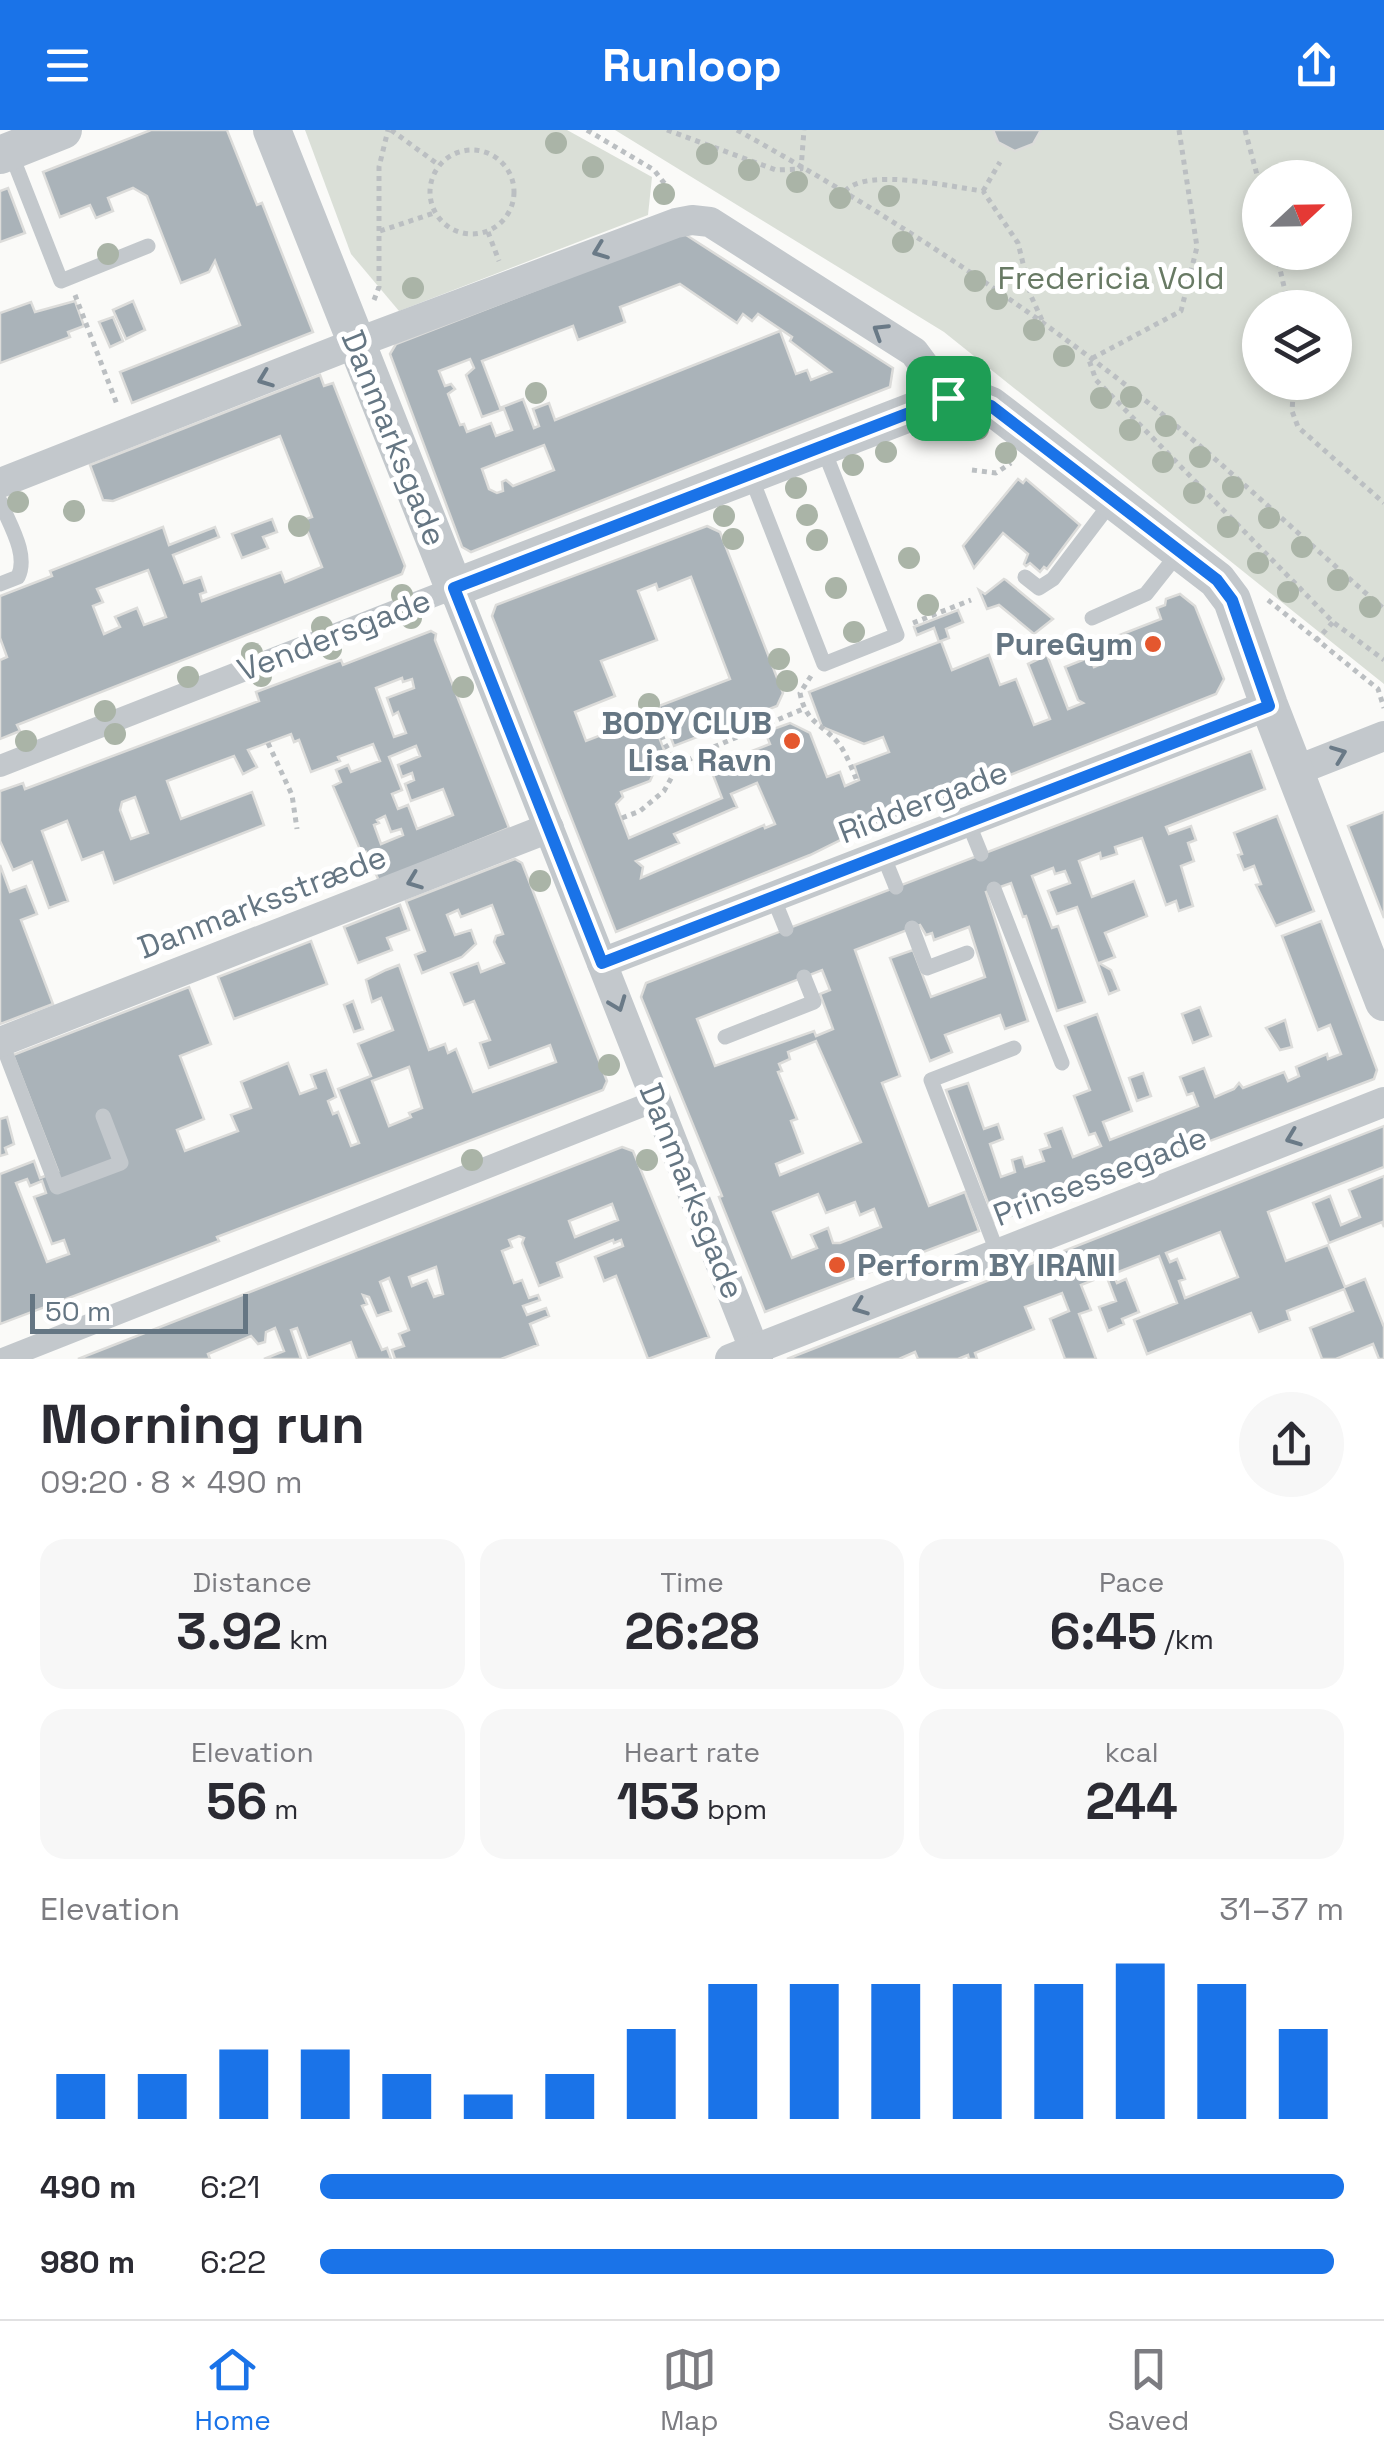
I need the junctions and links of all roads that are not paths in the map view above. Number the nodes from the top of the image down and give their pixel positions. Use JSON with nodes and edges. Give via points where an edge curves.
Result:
{"nodes":[{"id":1,"x":63,"y":130,"type":"edge"},
{"id":2,"x":272,"y":130,"type":"edge"},
{"id":3,"x":5,"y":153,"type":"edge"},
{"id":4,"x":148,"y":246,"type":"dead end"},
{"id":5,"x":356,"y":343,"type":"junction"},
{"id":6,"x":948,"y":398,"type":"junction"},
{"id":7,"x":823,"y":448,"type":"junction"},
{"id":8,"x":751,"y":476,"type":"junction"},
{"id":9,"x":0,"y":483,"type":"edge"},
{"id":10,"x":1113,"y":500,"type":"junction"},
{"id":11,"x":0,"y":502,"type":"edge"},
{"id":12,"x":1180,"y":551,"type":"junction"},
{"id":13,"x":1025,"y":577,"type":"dead end"},
{"id":14,"x":0,"y":584,"type":"edge"},
{"id":15,"x":454,"y":588,"type":"junction"},
{"id":16,"x":1092,"y":618,"type":"dead end"},
{"id":17,"x":1269,"y":706,"type":"junction"},
{"id":18,"x":1384,"y":736,"type":"edge"},
{"id":19,"x":0,"y":766,"type":"edge"},
{"id":20,"x":1295,"y":771,"type":"junction"},
{"id":21,"x":968,"y":822,"type":"junction"},
{"id":22,"x":549,"y":828,"type":"junction"},
{"id":23,"x":981,"y":854,"type":"dead end"},
{"id":24,"x":883,"y":855,"type":"junction"},
{"id":25,"x":896,"y":887,"type":"dead end"},
{"id":26,"x":994,"y":889,"type":"dead end"},
{"id":27,"x":773,"y":897,"type":"junction"},
{"id":28,"x":912,"y":928,"type":"dead end"},
{"id":29,"x":786,"y":930,"type":"dead end"},
{"id":30,"x":967,"y":953,"type":"dead end"},
{"id":31,"x":602,"y":963,"type":"junction"},
{"id":32,"x":804,"y":978,"type":"dead end"},
{"id":33,"x":1384,"y":1002,"type":"edge"},
{"id":34,"x":724,"y":1037,"type":"dead end"},
{"id":35,"x":0,"y":1042,"type":"edge"},
{"id":36,"x":1014,"y":1048,"type":"dead end"},
{"id":37,"x":1062,"y":1063,"type":"dead end"},
{"id":38,"x":655,"y":1101,"type":"junction"},
{"id":39,"x":1384,"y":1102,"type":"edge"},
{"id":40,"x":103,"y":1116,"type":"dead end"},
{"id":41,"x":998,"y":1254,"type":"junction"},
{"id":42,"x":748,"y":1356,"type":"edge"},
{"id":43,"x":2,"y":1359,"type":"edge"}],
"edges":[{"from":1,"to":3,"type":"street"},
{"from":2,"to":5,"type":"street","name":"Danmarksgade"},
{"from":3,"to":4,"type":"lane","via":[[61,281]]},
{"from":6,"to":5,"type":"street","one_way":true,"via":[[914,352],[710,222],[692,220]]},
{"from":5,"to":9,"type":"street","one_way":true},
{"from":5,"to":15,"type":"street","name":"Danmarksgade"},
{"from":6,"to":7,"type":"street","name":"Vendersgade"},
{"from":6,"to":10,"type":"street","via":[[991,406]]},
{"from":7,"to":8,"type":"street","name":"Vendersgade"},
{"from":7,"to":8,"type":"lane","via":[[897,635],[824,664]]},
{"from":8,"to":15,"type":"street","name":"Vendersgade"},
{"from":10,"to":12,"type":"street"},
{"from":10,"to":13,"type":"lane","via":[[1053,579],[1039,588]]},
{"from":11,"to":14,"type":"lane","via":[[23,567],[18,577]]},
{"from":12,"to":16,"type":"lane","via":[[1146,594]]},
{"from":12,"to":17,"type":"street","via":[[1232,600]]},
{"from":15,"to":19,"type":"street","name":"Vendersgade"},
{"from":15,"to":22,"type":"street","name":"Danmarksgade"},
{"from":17,"to":20,"type":"street"},
{"from":17,"to":21,"type":"street","name":"Riddergade"},
{"from":20,"to":18,"type":"street","one_way":true},
{"from":20,"to":33,"type":"street"},
{"from":21,"to":23,"type":"lane"},
{"from":21,"to":24,"type":"street","name":"Riddergade"},
{"from":22,"to":31,"type":"street","name":"Danmarksgade"},
{"from":22,"to":35,"type":"street","name":"Danmarksstræde","one_way":true},
{"from":24,"to":25,"type":"lane"},
{"from":24,"to":27,"type":"street","name":"Riddergade"},
{"from":26,"to":37,"type":"lane"},
{"from":27,"to":29,"type":"lane"},
{"from":27,"to":31,"type":"street","name":"Riddergade"},
{"from":28,"to":30,"type":"lane","via":[[927,968]]},
{"from":31,"to":38,"type":"street","name":"Danmarksgade","one_way":true},
{"from":32,"to":34,"type":"lane","via":[[814,1002]]},
{"from":35,"to":40,"type":"lane","via":[[57,1187],[121,1163]]},
{"from":36,"to":41,"type":"lane","via":[[931,1080]]},
{"from":38,"to":42,"type":"street","name":"Danmarksgade"},
{"from":38,"to":43,"type":"street"},
{"from":39,"to":41,"type":"street","name":"Prinsessegade","one_way":true},
{"from":41,"to":42,"type":"street","name":"Prinsessegade","one_way":true}]}
